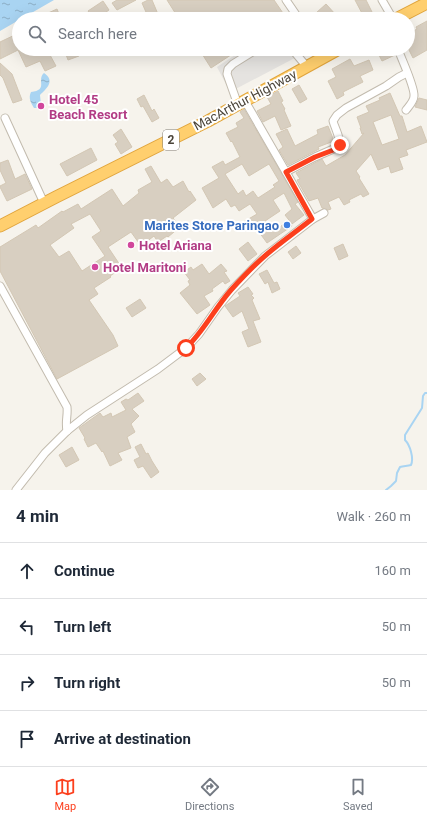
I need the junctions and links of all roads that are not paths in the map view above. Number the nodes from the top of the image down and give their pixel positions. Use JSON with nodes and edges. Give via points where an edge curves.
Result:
{"nodes":[{"id":1,"x":286,"y":0,"type":"edge"},
{"id":2,"x":382,"y":0,"type":"edge"},
{"id":3,"x":427,"y":3,"type":"edge"},
{"id":4,"x":294,"y":12,"type":"edge"},
{"id":5,"x":390,"y":12,"type":"edge"},
{"id":6,"x":408,"y":12,"type":"edge"},
{"id":7,"x":246,"y":56,"type":"edge"},
{"id":8,"x":298,"y":56,"type":"edge"},
{"id":9,"x":319,"y":56,"type":"edge"},
{"id":10,"x":401,"y":56,"type":"edge"},
{"id":11,"x":307,"y":67,"type":"junction"},
{"id":12,"x":407,"y":74,"type":"junction"},
{"id":13,"x":241,"y":103,"type":"junction"},
{"id":14,"x":406,"y":110,"type":"dead end"},
{"id":15,"x":5,"y":118,"type":"dead end"},
{"id":16,"x":286,"y":172,"type":"junction"},
{"id":17,"x":44,"y":203,"type":"junction"},
{"id":18,"x":324,"y":213,"type":"dead end"},
{"id":19,"x":312,"y":219,"type":"junction"},
{"id":20,"x":0,"y":226,"type":"edge"},
{"id":21,"x":0,"y":286,"type":"edge"},
{"id":22,"x":67,"y":431,"type":"junction"},
{"id":23,"x":16,"y":490,"type":"edge"}],
"edges":[{"from":1,"to":4,"type":"street"},
{"from":2,"to":5,"type":"street"},
{"from":3,"to":6,"type":"highway"},
{"from":7,"to":13,"type":"street","via":[[228,69],[227,74]]},
{"from":8,"to":11,"type":"street"},
{"from":9,"to":11,"type":"highway","name":"MacArthur Highway","number":"2"},
{"from":10,"to":12,"type":"street"},
{"from":11,"to":13,"type":"highway","name":"MacArthur Highway","number":"2"},
{"from":12,"to":14,"type":"street","via":[[414,96]]},
{"from":12,"to":16,"type":"street","via":[[337,115],[333,121],[340,140],[338,147]]},
{"from":13,"to":16,"type":"street"},
{"from":13,"to":17,"type":"highway","name":"MacArthur Highway","number":"2"},
{"from":15,"to":17,"type":"street"},
{"from":16,"to":19,"type":"street"},
{"from":17,"to":20,"type":"highway","name":"MacArthur Highway","number":"2"},
{"from":18,"to":19,"type":"street"},
{"from":19,"to":22,"type":"street","via":[[254,267],[232,290],[186,348]]},
{"from":21,"to":22,"type":"street","via":[[67,407]]},
{"from":22,"to":23,"type":"street","via":[[45,453]]}]}
